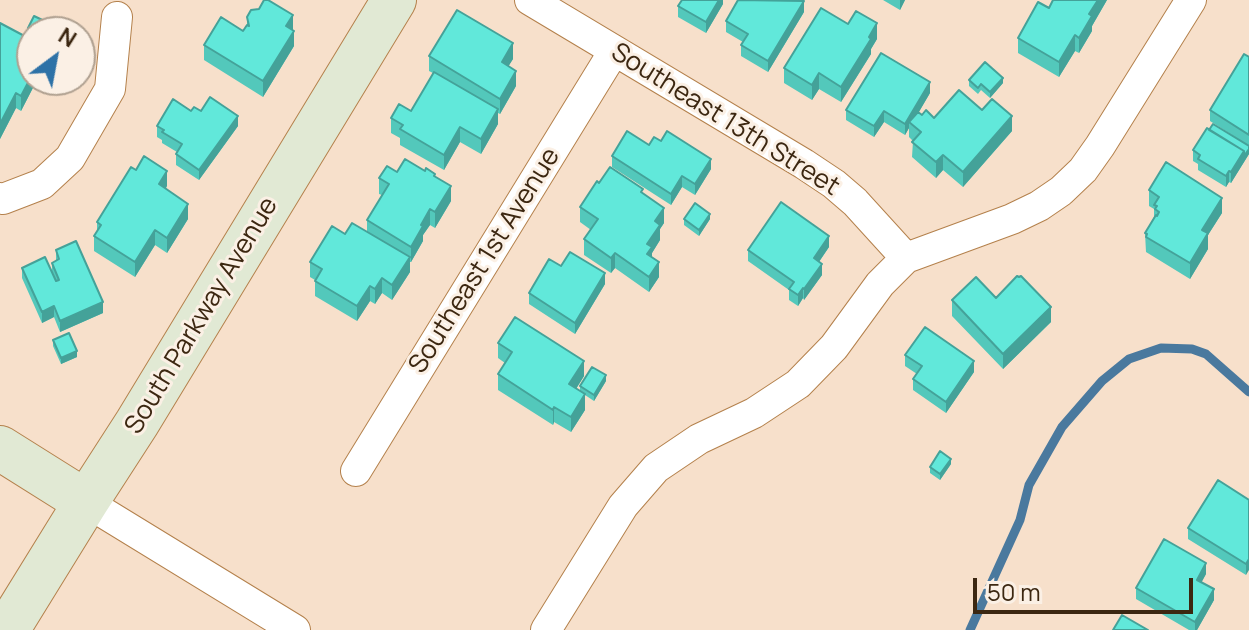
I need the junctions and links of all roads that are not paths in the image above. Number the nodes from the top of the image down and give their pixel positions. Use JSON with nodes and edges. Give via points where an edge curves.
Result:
{"nodes":[{"id":1,"x":394,"y":0,"type":"edge"},
{"id":2,"x":530,"y":0,"type":"edge"},
{"id":3,"x":1191,"y":0,"type":"edge"},
{"id":4,"x":117,"y":17,"type":"dead end"},
{"id":5,"x":614,"y":51,"type":"junction"},
{"id":6,"x":0,"y":198,"type":"edge"},
{"id":7,"x":906,"y":258,"type":"junction"},
{"id":8,"x":0,"y":448,"type":"edge"},
{"id":9,"x":356,"y":471,"type":"dead end"},
{"id":10,"x":86,"y":502,"type":"junction"},
{"id":11,"x":7,"y":630,"type":"edge"},
{"id":12,"x":295,"y":630,"type":"edge"},
{"id":13,"x":546,"y":630,"type":"edge"}],
"edges":[{"from":1,"to":10,"type":"main road","name":"South Parkway Avenue"},
{"from":2,"to":5,"type":"street","name":"Southeast 13th Street"},
{"from":3,"to":7,"type":"street","via":[[1100,146],[1061,191],[1012,219]]},
{"from":4,"to":6,"type":"street","via":[[110,89],[70,158],[42,184]]},
{"from":5,"to":7,"type":"street","name":"Southeast 13th Street","via":[[834,184]]},
{"from":5,"to":9,"type":"street","name":"Southeast 1st Avenue"},
{"from":7,"to":13,"type":"street","via":[[798,384],[656,468],[623,506]]},
{"from":8,"to":10,"type":"main road"},
{"from":10,"to":11,"type":"main road","name":"South Parkway Avenue"},
{"from":10,"to":12,"type":"street"}]}
